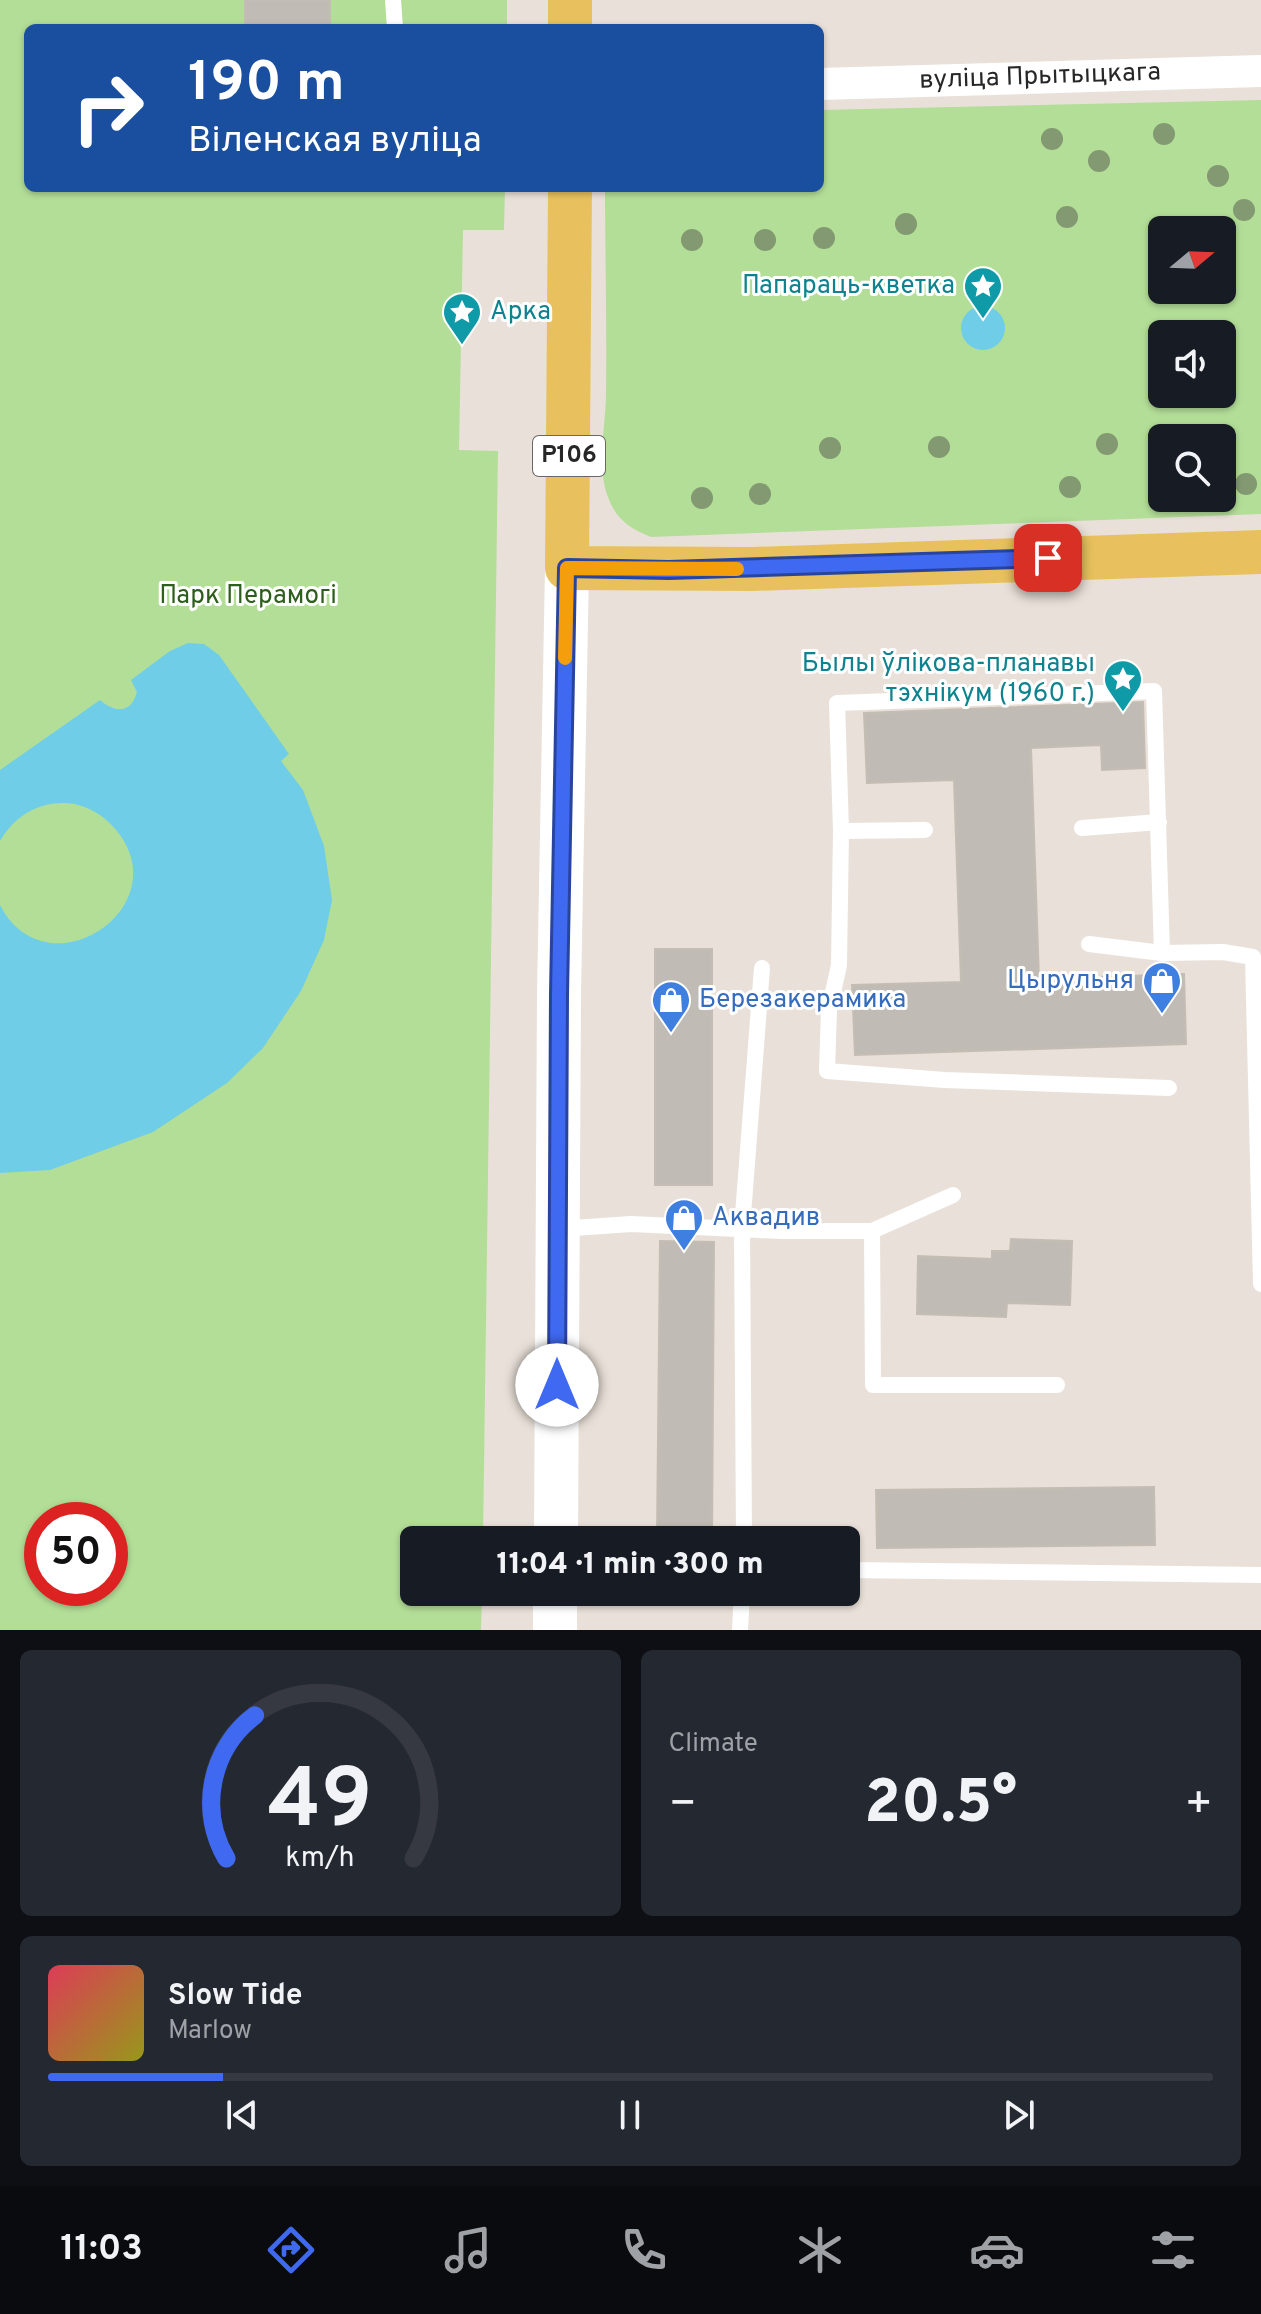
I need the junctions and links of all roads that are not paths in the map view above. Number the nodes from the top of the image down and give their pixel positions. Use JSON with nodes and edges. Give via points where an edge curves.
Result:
{"nodes":[{"id":1,"x":393,"y":0,"type":"edge"},
{"id":2,"x":570,"y":0,"type":"edge"},
{"id":3,"x":395,"y":24,"type":"edge"},
{"id":4,"x":570,"y":24,"type":"edge"},
{"id":5,"x":1261,"y":71,"type":"edge"},
{"id":6,"x":824,"y":84,"type":"edge"},
{"id":7,"x":570,"y":192,"type":"edge"},
{"id":8,"x":1261,"y":552,"type":"edge"},
{"id":9,"x":567,"y":568,"type":"junction"},
{"id":10,"x":1159,"y":822,"type":"junction"},
{"id":11,"x":1082,"y":828,"type":"dead end"},
{"id":12,"x":925,"y":830,"type":"dead end"},
{"id":13,"x":841,"y":831,"type":"junction"},
{"id":14,"x":1089,"y":944,"type":"dead end"},
{"id":15,"x":1162,"y":953,"type":"junction"},
{"id":16,"x":762,"y":968,"type":"dead end"},
{"id":17,"x":1169,"y":1088,"type":"dead end"},
{"id":18,"x":953,"y":1195,"type":"dead end"},
{"id":19,"x":742,"y":1228,"type":"junction"},
{"id":20,"x":558,"y":1229,"type":"junction"},
{"id":21,"x":872,"y":1231,"type":"junction"},
{"id":22,"x":1260,"y":1249,"type":"edge"},
{"id":23,"x":1261,"y":1284,"type":"edge"},
{"id":24,"x":1057,"y":1385,"type":"dead end"},
{"id":25,"x":556,"y":1526,"type":"edge"},
{"id":26,"x":744,"y":1526,"type":"edge"},
{"id":27,"x":860,"y":1570,"type":"edge"},
{"id":28,"x":1261,"y":1575,"type":"edge"},
{"id":29,"x":555,"y":1606,"type":"edge"},
{"id":30,"x":741,"y":1606,"type":"edge"},
{"id":31,"x":555,"y":1630,"type":"edge"},
{"id":32,"x":740,"y":1630,"type":"edge"}],
"edges":[{"from":1,"to":3,"type":"lane"},
{"from":2,"to":4,"type":"main road"},
{"from":5,"to":6,"type":"street","name":"вуліца Прытыцкага"},
{"from":7,"to":9,"type":"main road","number":"Р106"},
{"from":8,"to":9,"type":"main road","via":[[752,569]]},
{"from":9,"to":20,"type":"main road","number":"Р106"},
{"from":10,"to":11,"type":"lane"},
{"from":10,"to":13,"type":"lane","via":[[1154,691],[1003,695],[837,703]]},
{"from":10,"to":15,"type":"lane"},
{"from":12,"to":13,"type":"lane"},
{"from":13,"to":17,"type":"lane","via":[[839,965],[829,1010],[827,1071]]},
{"from":14,"to":15,"type":"lane"},
{"from":15,"to":22,"type":"lane","via":[[1253,957]]},
{"from":16,"to":19,"type":"lane"},
{"from":18,"to":21,"type":"lane"},
{"from":19,"to":20,"type":"lane","via":[[631,1224]]},
{"from":19,"to":21,"type":"lane"},
{"from":19,"to":26,"type":"lane"},
{"from":20,"to":25,"type":"main road","number":"Р106"},
{"from":21,"to":24,"type":"lane","via":[[873,1385]]},
{"from":22,"to":23,"type":"lane"},
{"from":27,"to":28,"type":"lane"},
{"from":29,"to":31,"type":"main road"},
{"from":30,"to":32,"type":"lane"}]}
